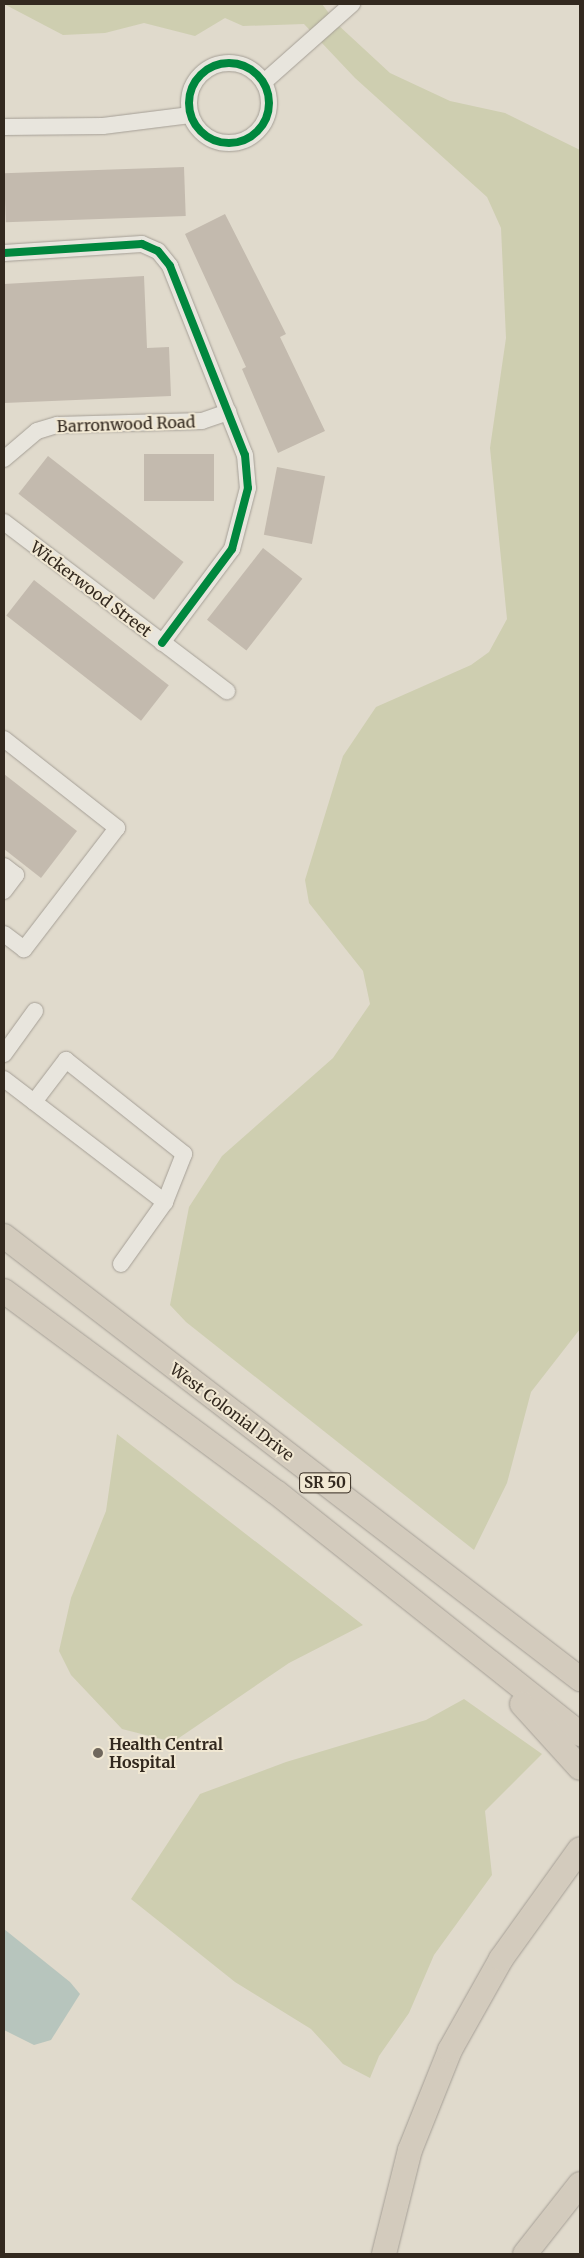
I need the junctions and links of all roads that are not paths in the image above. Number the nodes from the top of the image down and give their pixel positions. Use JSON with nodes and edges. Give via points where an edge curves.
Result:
{"nodes":[{"id":1,"x":352,"y":4,"type":"edge"},
{"id":2,"x":264,"y":82,"type":"junction"},
{"id":3,"x":190,"y":115,"type":"junction"},
{"id":4,"x":4,"y":127,"type":"edge"},
{"id":5,"x":4,"y":253,"type":"edge"},
{"id":6,"x":228,"y":412,"type":"junction"},
{"id":7,"x":4,"y":459,"type":"edge"},
{"id":8,"x":4,"y":522,"type":"edge"},
{"id":9,"x":162,"y":643,"type":"junction"},
{"id":10,"x":227,"y":691,"type":"dead end"},
{"id":11,"x":4,"y":739,"type":"edge"},
{"id":12,"x":4,"y":866,"type":"edge"},
{"id":13,"x":4,"y":891,"type":"edge"},
{"id":14,"x":4,"y":934,"type":"edge"},
{"id":15,"x":35,"y":1011,"type":"dead end"},
{"id":16,"x":4,"y":1054,"type":"edge"},
{"id":17,"x":4,"y":1079,"type":"edge"},
{"id":18,"x":34,"y":1102,"type":"junction"},
{"id":19,"x":165,"y":1202,"type":"junction"},
{"id":20,"x":4,"y":1236,"type":"edge"},
{"id":21,"x":121,"y":1264,"type":"dead end"},
{"id":22,"x":4,"y":1291,"type":"edge"},
{"id":23,"x":467,"y":1646,"type":"junction"},
{"id":24,"x":580,"y":1679,"type":"edge"},
{"id":25,"x":580,"y":1734,"type":"edge"},
{"id":26,"x":580,"y":1768,"type":"edge"},
{"id":27,"x":580,"y":1849,"type":"edge"},
{"id":28,"x":580,"y":2184,"type":"edge"},
{"id":29,"x":384,"y":2254,"type":"edge"},
{"id":30,"x":525,"y":2254,"type":"edge"}],
"edges":[{"from":1,"to":2,"type":"street"},
{"from":2,"to":3,"type":"street","via":[[243,64],[214,66],[197,78],[190,91]]},
{"from":2,"to":3,"type":"street","via":[[269,110],[264,124],[243,141],[220,142],[207,137]]},
{"from":3,"to":4,"type":"street","via":[[103,126]]},
{"from":5,"to":6,"type":"street","via":[[142,244],[158,251],[170,266]]},
{"from":6,"to":7,"type":"street","name":"Barronwood Road","via":[[202,422],[57,425],[37,430]]},
{"from":6,"to":9,"type":"street","via":[[245,455],[248,488],[232,549]]},
{"from":8,"to":9,"type":"street","name":"Wickerwood Street"},
{"from":9,"to":10,"type":"street","name":"Wickerwood Street"},
{"from":11,"to":14,"type":"street","via":[[117,828],[24,949]]},
{"from":12,"to":13,"type":"street","via":[[16,875]]},
{"from":15,"to":16,"type":"street"},
{"from":17,"to":18,"type":"street"},
{"from":18,"to":19,"type":"street"},
{"from":18,"to":19,"type":"street","via":[[66,1060],[184,1154]]},
{"from":19,"to":21,"type":"street"},
{"from":20,"to":24,"type":"highway","name":"West Colonial Drive","number":"SR 50"},
{"from":22,"to":23,"type":"highway","number":"SR 50","via":[[231,1458]]},
{"from":23,"to":25,"type":"highway","number":"SR 50"},
{"from":23,"to":26,"type":"highway"},
{"from":27,"to":29,"type":"highway","via":[[501,1959],[450,2050],[410,2150]]},
{"from":28,"to":30,"type":"highway"}]}
